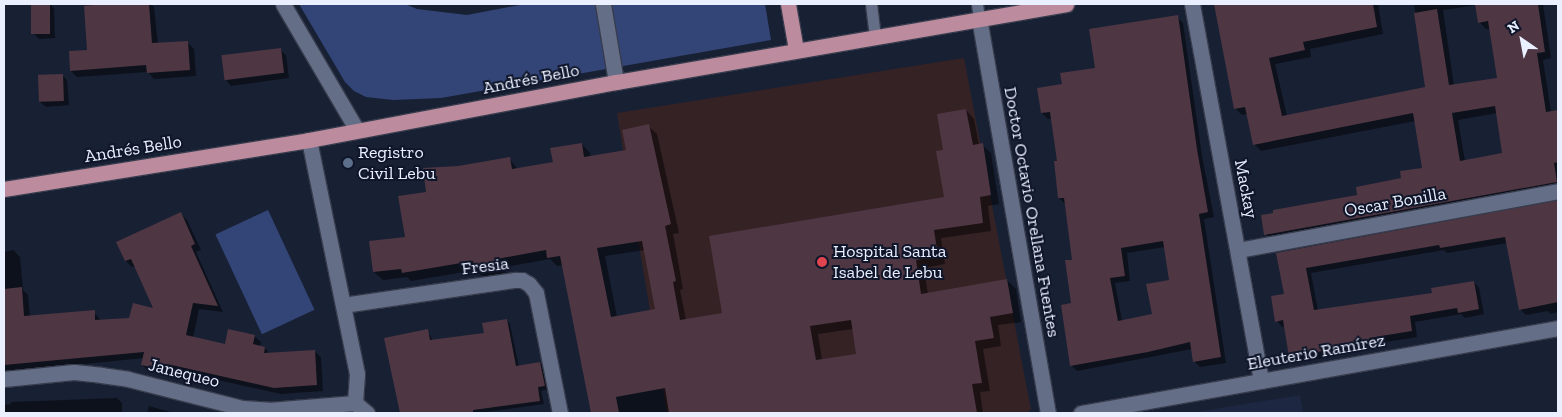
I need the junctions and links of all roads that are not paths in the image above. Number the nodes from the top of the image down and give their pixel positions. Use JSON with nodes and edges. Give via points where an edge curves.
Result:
{"nodes":[{"id":1,"x":283,"y":4,"type":"edge"},
{"id":2,"x":603,"y":4,"type":"edge"},
{"id":3,"x":788,"y":4,"type":"edge"},
{"id":4,"x":871,"y":4,"type":"edge"},
{"id":5,"x":1066,"y":4,"type":"edge"},
{"id":6,"x":1192,"y":4,"type":"edge"},
{"id":7,"x":978,"y":11,"type":"edge"},
{"id":8,"x":875,"y":36,"type":"junction"},
{"id":9,"x":796,"y":50,"type":"junction"},
{"id":10,"x":616,"y":82,"type":"junction"},
{"id":11,"x":357,"y":130,"type":"junction"},
{"id":12,"x":309,"y":140,"type":"junction"},
{"id":13,"x":4,"y":190,"type":"edge"},
{"id":14,"x":1558,"y":191,"type":"edge"},
{"id":15,"x":1238,"y":250,"type":"junction"},
{"id":16,"x":343,"y":306,"type":"junction"},
{"id":17,"x":1558,"y":328,"type":"edge"},
{"id":18,"x":4,"y":379,"type":"edge"},
{"id":19,"x":1261,"y":381,"type":"junction"},
{"id":20,"x":358,"y":408,"type":"edge"},
{"id":21,"x":367,"y":413,"type":"edge"},
{"id":22,"x":560,"y":413,"type":"edge"},
{"id":23,"x":1048,"y":413,"type":"edge"},
{"id":24,"x":1081,"y":413,"type":"edge"}],
"edges":[{"from":1,"to":11,"type":"street"},
{"from":2,"to":10,"type":"street"},
{"from":3,"to":9,"type":"main road"},
{"from":4,"to":8,"type":"lane"},
{"from":5,"to":7,"type":"main road","name":"Andrés Bello"},
{"from":6,"to":15,"type":"street","name":"Mackay"},
{"from":7,"to":8,"type":"main road","name":"Andrés Bello"},
{"from":7,"to":23,"type":"street","name":"Doctor Octavio Orellana Fuentes"},
{"from":8,"to":9,"type":"main road","name":"Andrés Bello"},
{"from":9,"to":10,"type":"main road","name":"Andrés Bello"},
{"from":10,"to":11,"type":"main road","name":"Andrés Bello"},
{"from":11,"to":12,"type":"main road","name":"Andrés Bello"},
{"from":12,"to":13,"type":"main road","name":"Andrés Bello"},
{"from":12,"to":16,"type":"street"},
{"from":14,"to":15,"type":"street","name":"Oscar Bonilla"},
{"from":15,"to":19,"type":"street","name":"Mackay"},
{"from":16,"to":20,"type":"street","via":[[357,374]]},
{"from":16,"to":22,"type":"street","name":"Fresia","via":[[522,280],[536,293]]},
{"from":17,"to":19,"type":"street","name":"Eleuterio Ramírez"},
{"from":18,"to":20,"type":"street","name":"Janequeo","via":[[74,372],[128,379],[243,408]]},
{"from":19,"to":24,"type":"street","name":"Eleuterio Ramírez"},
{"from":20,"to":21,"type":"street"}]}
